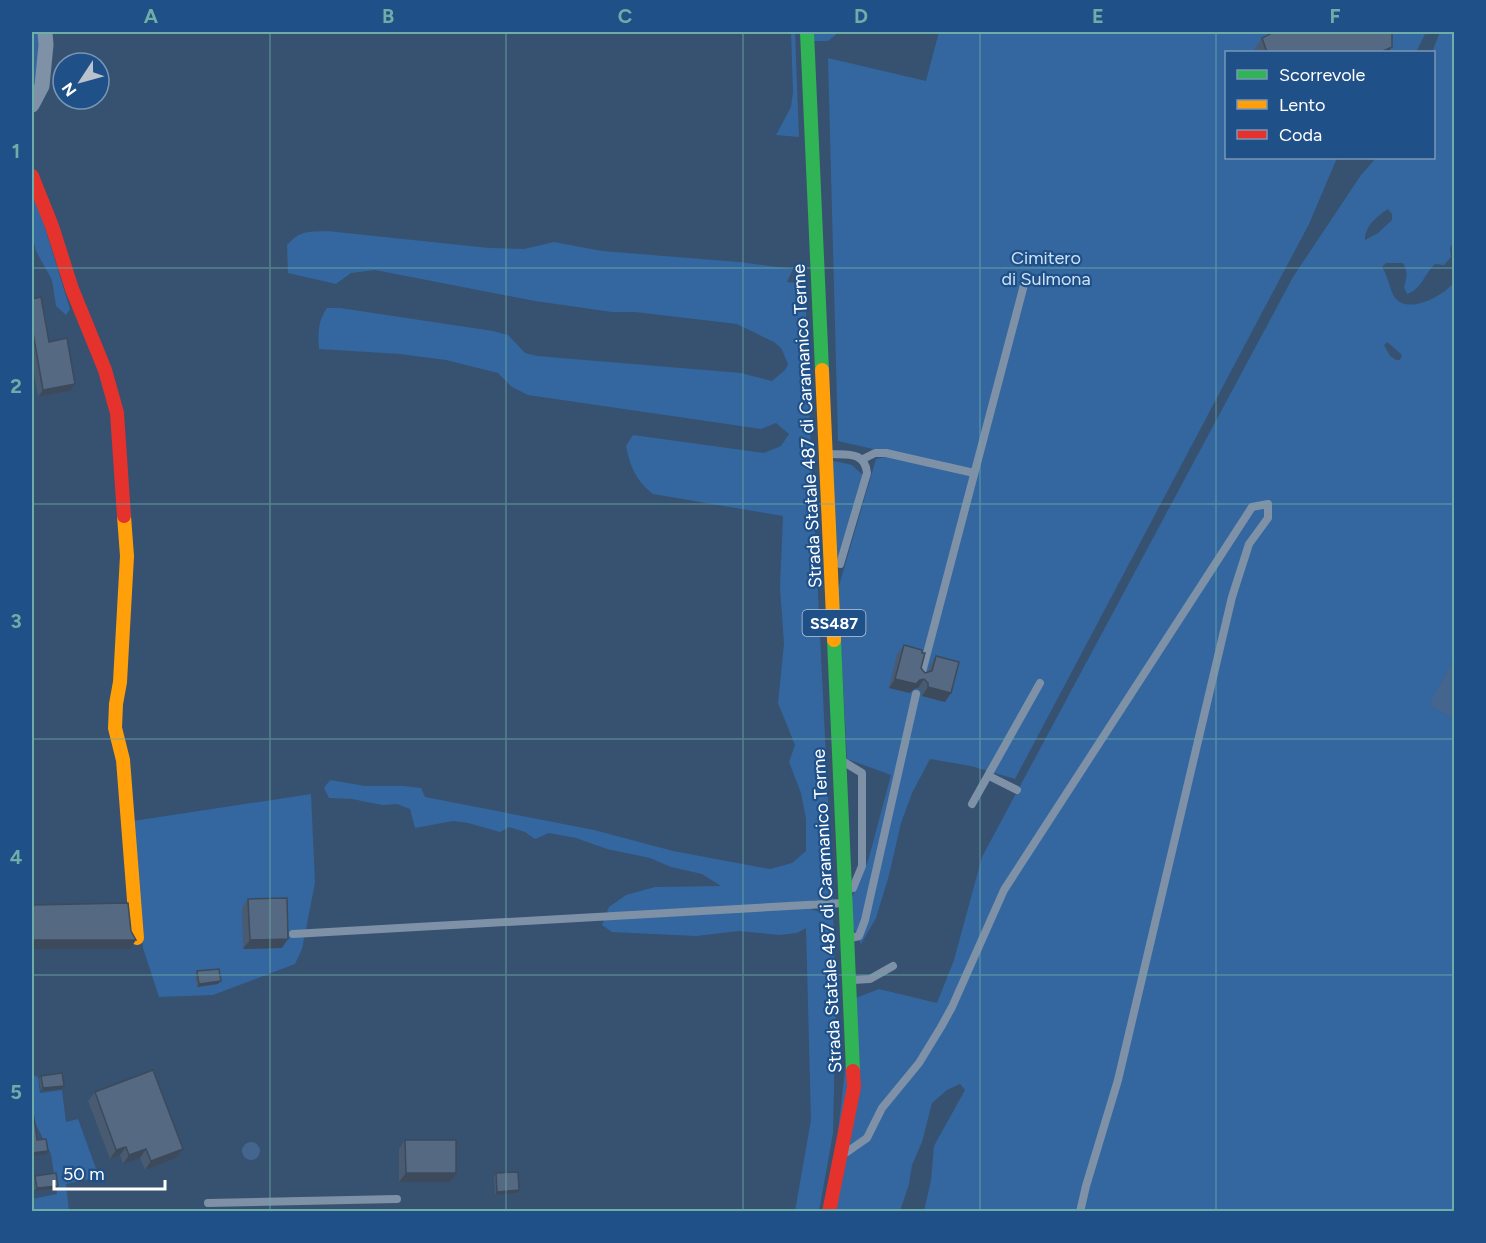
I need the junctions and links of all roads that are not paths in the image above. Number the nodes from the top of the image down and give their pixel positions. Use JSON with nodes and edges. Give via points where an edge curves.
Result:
{"nodes":[{"id":1,"x":45,"y":32,"type":"edge"},
{"id":2,"x":807,"y":32,"type":"edge"},
{"id":3,"x":32,"y":105,"type":"edge"},
{"id":4,"x":32,"y":176,"type":"edge"},
{"id":5,"x":1025,"y":281,"type":"dead end"},
{"id":6,"x":825,"y":454,"type":"junction"},
{"id":7,"x":863,"y":459,"type":"junction"},
{"id":8,"x":974,"y":473,"type":"junction"},
{"id":9,"x":833,"y":585,"type":"junction"},
{"id":10,"x":921,"y":676,"type":"edge"},
{"id":11,"x":1040,"y":683,"type":"dead end"},
{"id":12,"x":916,"y":694,"type":"edge"},
{"id":13,"x":838,"y":759,"type":"junction"},
{"id":14,"x":989,"y":776,"type":"junction"},
{"id":15,"x":1017,"y":790,"type":"dead end"},
{"id":16,"x":972,"y":804,"type":"dead end"},
{"id":17,"x":844,"y":900,"type":"junction"},
{"id":18,"x":293,"y":934,"type":"dead end"},
{"id":19,"x":137,"y":938,"type":"edge"},
{"id":20,"x":847,"y":938,"type":"junction"},
{"id":21,"x":893,"y":966,"type":"dead end"},
{"id":22,"x":848,"y":981,"type":"junction"},
{"id":23,"x":840,"y":1159,"type":"junction"},
{"id":24,"x":397,"y":1199,"type":"dead end"},
{"id":25,"x":208,"y":1203,"type":"dead end"},
{"id":26,"x":829,"y":1212,"type":"edge"},
{"id":27,"x":1080,"y":1212,"type":"edge"}],
"edges":[{"from":1,"to":3,"type":"street","via":[[42,86]]},
{"from":2,"to":6,"type":"main road","name":"Strada Statale 487 di Caramanico Terme","number":"SS487"},
{"from":4,"to":19,"type":"main road","via":[[105,370],[117,413],[127,556],[115,728],[123,760]]},
{"from":5,"to":8,"type":"lane"},
{"from":6,"to":7,"type":"lane"},
{"from":6,"to":9,"type":"main road","name":"Strada Statale 487 di Caramanico Terme","number":"SS487"},
{"from":7,"to":8,"type":"lane","via":[[874,453],[886,453]]},
{"from":7,"to":9,"type":"lane","via":[[867,473]]},
{"from":8,"to":10,"type":"lane"},
{"from":9,"to":13,"type":"main road","name":"Strada Statale 487 di Caramanico Terme","number":"SS487"},
{"from":11,"to":14,"type":"lane"},
{"from":12,"to":20,"type":"lane","via":[[865,920],[859,936]]},
{"from":13,"to":17,"type":"main road","name":"Strada Statale 487 di Caramanico Terme","number":"SS487"},
{"from":13,"to":17,"type":"lane","via":[[862,773],[862,866]]},
{"from":14,"to":15,"type":"lane"},
{"from":14,"to":16,"type":"lane"},
{"from":17,"to":18,"type":"lane"},
{"from":17,"to":20,"type":"main road","name":"Strada Statale 487 di Caramanico Terme","number":"SS487"},
{"from":20,"to":22,"type":"main road","name":"Strada Statale 487 di Caramanico Terme","number":"SS487"},
{"from":21,"to":22,"type":"lane","via":[[870,979]]},
{"from":22,"to":23,"type":"main road","name":"Strada Statale 487 di Caramanico Terme","number":"SS487","via":[[854,1087]]},
{"from":23,"to":26,"type":"main road","name":"Strada Statale 487 di Caramanico Terme","number":"SS487"},
{"from":23,"to":27,"type":"lane","via":[[867,1138],[882,1108],[919,1063],[952,1007],[1004,890],[1252,507],[1268,504],[1268,518],[1250,544],[1232,597],[1120,1071]]},
{"from":24,"to":25,"type":"lane"}]}
